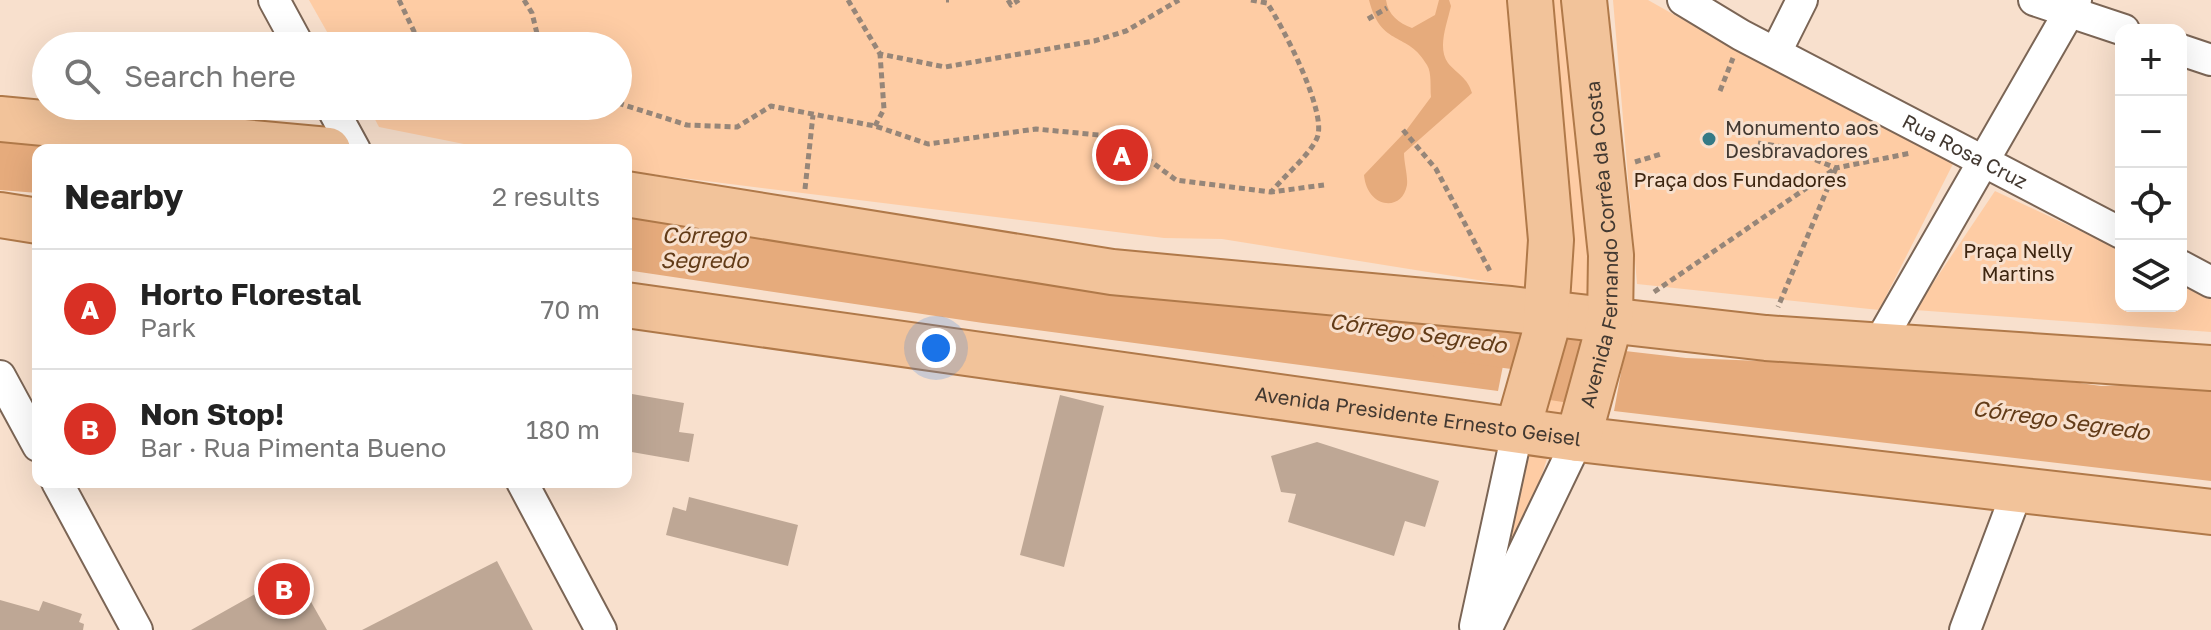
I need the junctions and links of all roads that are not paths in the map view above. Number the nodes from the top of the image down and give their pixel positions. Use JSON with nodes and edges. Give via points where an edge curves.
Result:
{"nodes":[{"id":1,"x":274,"y":0,"type":"edge"},
{"id":2,"x":1530,"y":0,"type":"edge"},
{"id":3,"x":1584,"y":0,"type":"edge"},
{"id":4,"x":1683,"y":0,"type":"edge"},
{"id":5,"x":1802,"y":0,"type":"edge"},
{"id":6,"x":2034,"y":0,"type":"edge"},
{"id":7,"x":2074,"y":6,"type":"edge"},
{"id":8,"x":2115,"y":26,"type":"edge"},
{"id":9,"x":291,"y":32,"type":"edge"},
{"id":10,"x":1776,"y":52,"type":"junction"},
{"id":11,"x":2187,"y":52,"type":"edge"},
{"id":12,"x":2211,"y":60,"type":"edge"},
{"id":13,"x":0,"y":119,"type":"edge"},
{"id":14,"x":339,"y":120,"type":"edge"},
{"id":15,"x":265,"y":144,"type":"edge"},
{"id":16,"x":352,"y":144,"type":"edge"},
{"id":17,"x":1986,"y":161,"type":"junction"},
{"id":18,"x":632,"y":195,"type":"edge"},
{"id":19,"x":0,"y":215,"type":"edge"},
{"id":20,"x":32,"y":220,"type":"edge"},
{"id":21,"x":2115,"y":230,"type":"edge"},
{"id":22,"x":2187,"y":269,"type":"edge"},
{"id":23,"x":2211,"y":282,"type":"edge"},
{"id":24,"x":632,"y":306,"type":"edge"},
{"id":25,"x":1534,"y":318,"type":"junction"},
{"id":26,"x":1607,"y":333,"type":"junction"},
{"id":27,"x":1879,"y":343,"type":"junction"},
{"id":28,"x":2211,"y":368,"type":"edge"},
{"id":29,"x":0,"y":376,"type":"edge"},
{"id":30,"x":1524,"y":412,"type":"junction"},
{"id":31,"x":1584,"y":423,"type":"junction"},
{"id":32,"x":32,"y":435,"type":"edge"},
{"id":33,"x":60,"y":488,"type":"edge"},
{"id":34,"x":525,"y":488,"type":"edge"},
{"id":35,"x":2018,"y":489,"type":"junction"},
{"id":36,"x":2211,"y":512,"type":"edge"},
{"id":37,"x":137,"y":630,"type":"edge"},
{"id":38,"x":601,"y":630,"type":"edge"},
{"id":39,"x":1474,"y":630,"type":"edge"},
{"id":40,"x":1486,"y":630,"type":"edge"},
{"id":41,"x":1965,"y":630,"type":"edge"}],
"edges":[{"from":1,"to":9,"type":"street"},
{"from":2,"to":25,"type":"main road","name":"Avenida Fernando Corrêa da Costa","via":[[1551,240]]},
{"from":3,"to":26,"type":"main road","name":"Avenida Fernando Corrêa da Costa","via":[[1611,255]]},
{"from":4,"to":10,"type":"street","name":"Rua Rosa Cruz"},
{"from":5,"to":10,"type":"street"},
{"from":6,"to":7,"type":"street"},
{"from":7,"to":8,"type":"street"},
{"from":7,"to":17,"type":"street"},
{"from":10,"to":17,"type":"street","name":"Rua Rosa Cruz"},
{"from":11,"to":12,"type":"street"},
{"from":13,"to":15,"type":"main road"},
{"from":14,"to":16,"type":"street"},
{"from":17,"to":21,"type":"street","name":"Rua Rosa Cruz"},
{"from":17,"to":27,"type":"street"},
{"from":18,"to":25,"type":"main road","via":[[1112,272]]},
{"from":19,"to":20,"type":"main road"},
{"from":22,"to":23,"type":"street"},
{"from":24,"to":30,"type":"main road","name":"Avenida Presidente Ernesto Geisel"},
{"from":25,"to":26,"type":"main road"},
{"from":25,"to":30,"type":"main road","name":"Avenida Fernando Corrêa da Costa"},
{"from":26,"to":27,"type":"main road"},
{"from":26,"to":31,"type":"main road","name":"Avenida Fernando Corrêa da Costa"},
{"from":27,"to":28,"type":"main road"},
{"from":29,"to":32,"type":"street"},
{"from":30,"to":31,"type":"main road","name":"Avenida Presidente Ernesto Geisel"},
{"from":30,"to":39,"type":"street"},
{"from":31,"to":35,"type":"main road","name":"Avenida Presidente Ernesto Geisel"},
{"from":31,"to":40,"type":"street"},
{"from":33,"to":37,"type":"street"},
{"from":34,"to":38,"type":"street"},
{"from":35,"to":36,"type":"main road","name":"Avenida Presidente Ernesto Geisel"},
{"from":35,"to":41,"type":"street"}]}
